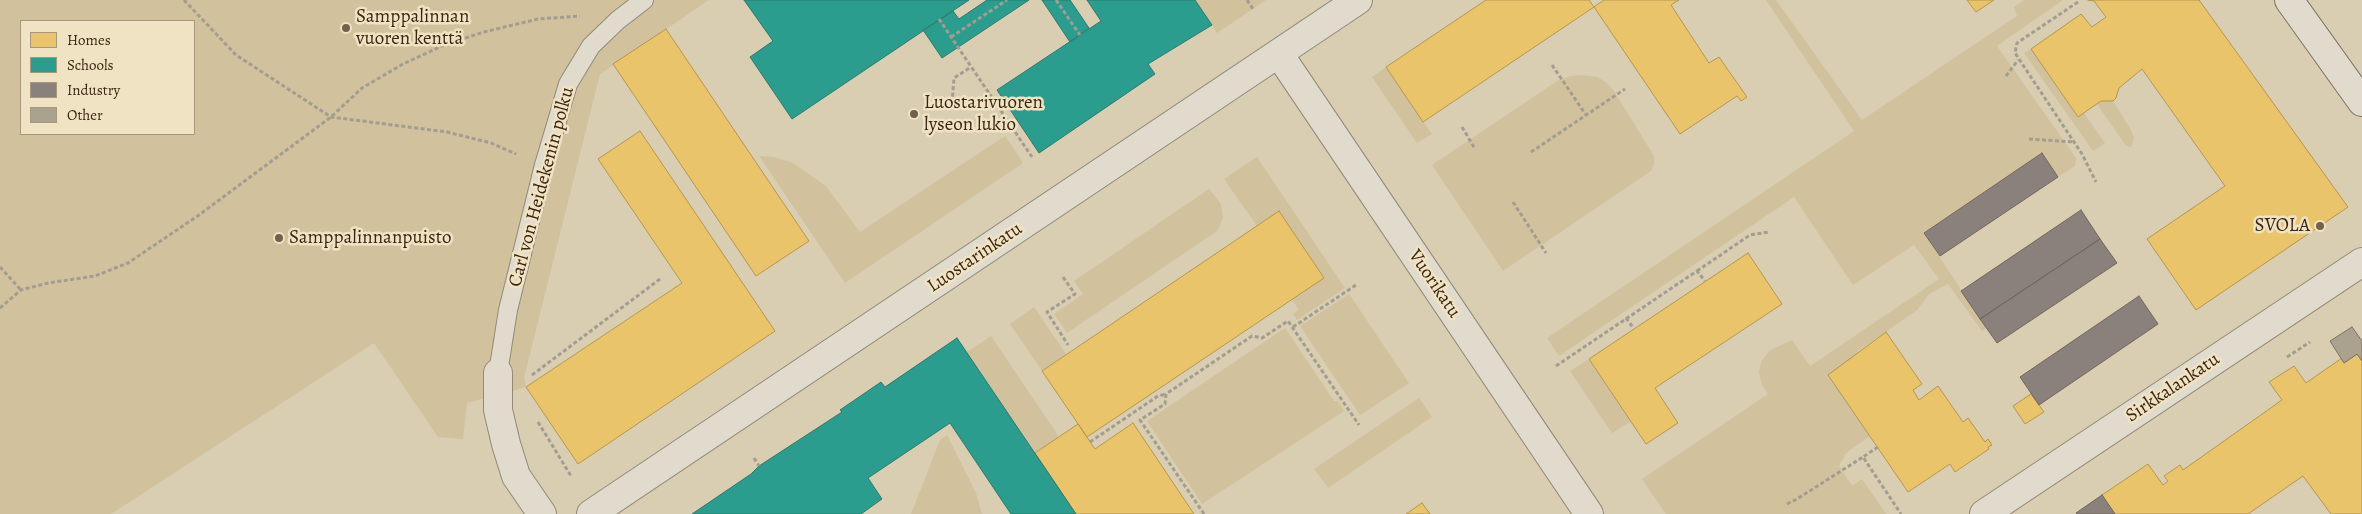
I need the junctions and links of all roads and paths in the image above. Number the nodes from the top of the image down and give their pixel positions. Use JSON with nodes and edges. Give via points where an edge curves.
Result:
{"nodes":[{"id":1,"x":184,"y":0,"type":"edge"},
{"id":2,"x":644,"y":0,"type":"edge"},
{"id":3,"x":1007,"y":0,"type":"edge"},
{"id":4,"x":1056,"y":0,"type":"edge"},
{"id":5,"x":1247,"y":0,"type":"edge"},
{"id":6,"x":1358,"y":0,"type":"edge"},
{"id":7,"x":2289,"y":0,"type":"edge"},
{"id":8,"x":2078,"y":2,"type":"dead end"},
{"id":9,"x":1253,"y":9,"type":"dead end"},
{"id":10,"x":618,"y":20,"type":"junction"},
{"id":11,"x":939,"y":20,"type":"dead end"},
{"id":12,"x":1080,"y":35,"type":"dead end"},
{"id":13,"x":951,"y":37,"type":"junction"},
{"id":14,"x":1279,"y":54,"type":"junction"},
{"id":15,"x":2018,"y":60,"type":"junction"},
{"id":16,"x":1552,"y":66,"type":"dead end"},
{"id":17,"x":971,"y":67,"type":"junction"},
{"id":18,"x":2006,"y":76,"type":"dead end"},
{"id":19,"x":1625,"y":89,"type":"dead end"},
{"id":20,"x":2362,"y":102,"type":"edge"},
{"id":21,"x":952,"y":103,"type":"dead end"},
{"id":22,"x":1586,"y":115,"type":"junction"},
{"id":23,"x":331,"y":117,"type":"junction"},
{"id":24,"x":1462,"y":128,"type":"dead end"},
{"id":25,"x":2029,"y":139,"type":"dead end"},
{"id":26,"x":2074,"y":142,"type":"junction"},
{"id":27,"x":1475,"y":148,"type":"dead end"},
{"id":28,"x":1531,"y":152,"type":"dead end"},
{"id":29,"x":1032,"y":158,"type":"dead end"},
{"id":30,"x":544,"y":165,"type":"junction"},
{"id":31,"x":2096,"y":182,"type":"dead end"},
{"id":32,"x":1513,"y":202,"type":"dead end"},
{"id":33,"x":1769,"y":232,"type":"dead end"},
{"id":34,"x":1546,"y":253,"type":"dead end"},
{"id":35,"x":2362,"y":262,"type":"edge"},
{"id":36,"x":0,"y":267,"type":"edge"},
{"id":37,"x":1697,"y":270,"type":"junction"},
{"id":38,"x":1063,"y":277,"type":"dead end"},
{"id":39,"x":660,"y":280,"type":"dead end"},
{"id":40,"x":1705,"y":281,"type":"dead end"},
{"id":41,"x":1356,"y":285,"type":"dead end"},
{"id":42,"x":21,"y":290,"type":"junction"},
{"id":43,"x":0,"y":308,"type":"edge"},
{"id":44,"x":1626,"y":318,"type":"junction"},
{"id":45,"x":1293,"y":327,"type":"junction"},
{"id":46,"x":1634,"y":329,"type":"dead end"},
{"id":47,"x":2310,"y":342,"type":"dead end"},
{"id":48,"x":1068,"y":345,"type":"dead end"},
{"id":49,"x":2287,"y":357,"type":"dead end"},
{"id":50,"x":1556,"y":366,"type":"dead end"},
{"id":51,"x":498,"y":373,"type":"joint"},
{"id":52,"x":524,"y":381,"type":"dead end"},
{"id":53,"x":1166,"y":394,"type":"junction"},
{"id":54,"x":536,"y":419,"type":"dead end"},
{"id":55,"x":1359,"y":425,"type":"dead end"},
{"id":56,"x":1090,"y":442,"type":"dead end"},
{"id":57,"x":1878,"y":448,"type":"dead end"},
{"id":58,"x":1863,"y":457,"type":"junction"},
{"id":59,"x":754,"y":458,"type":"dead end"},
{"id":60,"x":759,"y":466,"type":"dead end"},
{"id":61,"x":571,"y":476,"type":"dead end"},
{"id":62,"x":1787,"y":504,"type":"dead end"},
{"id":63,"x":542,"y":514,"type":"edge"},
{"id":64,"x":591,"y":514,"type":"edge"},
{"id":65,"x":1204,"y":514,"type":"edge"},
{"id":66,"x":1589,"y":514,"type":"edge"},
{"id":67,"x":1901,"y":514,"type":"edge"},
{"id":68,"x":1984,"y":514,"type":"edge"}],
"edges":[{"from":1,"to":23,"type":"path","via":[[236,55]]},
{"from":2,"to":10,"type":"lane","name":"Carl von Heidekenin polku"},
{"from":3,"to":13,"type":"path"},
{"from":4,"to":12,"type":"path"},
{"from":5,"to":9,"type":"path"},
{"from":6,"to":14,"type":"street","name":"Luostarinkatu"},
{"from":7,"to":20,"type":"street"},
{"from":8,"to":15,"type":"path","via":[[2017,43],[2014,53]]},
{"from":10,"to":23,"type":"path","via":[[575,15],[538,20],[444,45],[362,88]]},
{"from":10,"to":30,"type":"lane","name":"Carl von Heidekenin polku","via":[[591,46],[568,84]]},
{"from":11,"to":13,"type":"path"},
{"from":13,"to":17,"type":"path"},
{"from":14,"to":64,"type":"street","name":"Luostarinkatu"},
{"from":14,"to":66,"type":"street","name":"Vuorikatu"},
{"from":15,"to":18,"type":"path"},
{"from":15,"to":26,"type":"path"},
{"from":16,"to":22,"type":"path"},
{"from":17,"to":21,"type":"path","via":[[954,78]]},
{"from":17,"to":29,"type":"path"},
{"from":19,"to":22,"type":"path"},
{"from":22,"to":28,"type":"path"},
{"from":23,"to":30,"type":"path","via":[[447,132],[491,143]]},
{"from":23,"to":42,"type":"path","via":[[128,263],[95,276]]},
{"from":24,"to":27,"type":"path"},
{"from":25,"to":26,"type":"path"},
{"from":26,"to":31,"type":"path"},
{"from":30,"to":51,"type":"lane","name":"Carl von Heidekenin polku","via":[[508,310]]},
{"from":32,"to":34,"type":"path"},
{"from":33,"to":37,"type":"path","via":[[1750,235]]},
{"from":35,"to":68,"type":"street","name":"Sirkkalankatu"},
{"from":36,"to":42,"type":"path"},
{"from":37,"to":40,"type":"path"},
{"from":37,"to":44,"type":"path"},
{"from":38,"to":48,"type":"path","via":[[1075,294],[1047,312]]},
{"from":39,"to":52,"type":"path"},
{"from":41,"to":45,"type":"path"},
{"from":42,"to":43,"type":"path"},
{"from":44,"to":46,"type":"path"},
{"from":44,"to":50,"type":"path"},
{"from":45,"to":53,"type":"path","via":[[1288,321],[1262,338],[1252,336]]},
{"from":45,"to":55,"type":"path"},
{"from":47,"to":49,"type":"path"},
{"from":51,"to":63,"type":"street","via":[[498,410],[506,444],[516,476]]},
{"from":53,"to":56,"type":"path","via":[[1158,396]]},
{"from":53,"to":65,"type":"path","via":[[1165,404],[1140,420]]},
{"from":54,"to":61,"type":"path"},
{"from":57,"to":58,"type":"path"},
{"from":58,"to":62,"type":"path"},
{"from":58,"to":67,"type":"path"},
{"from":59,"to":60,"type":"path"}]}
